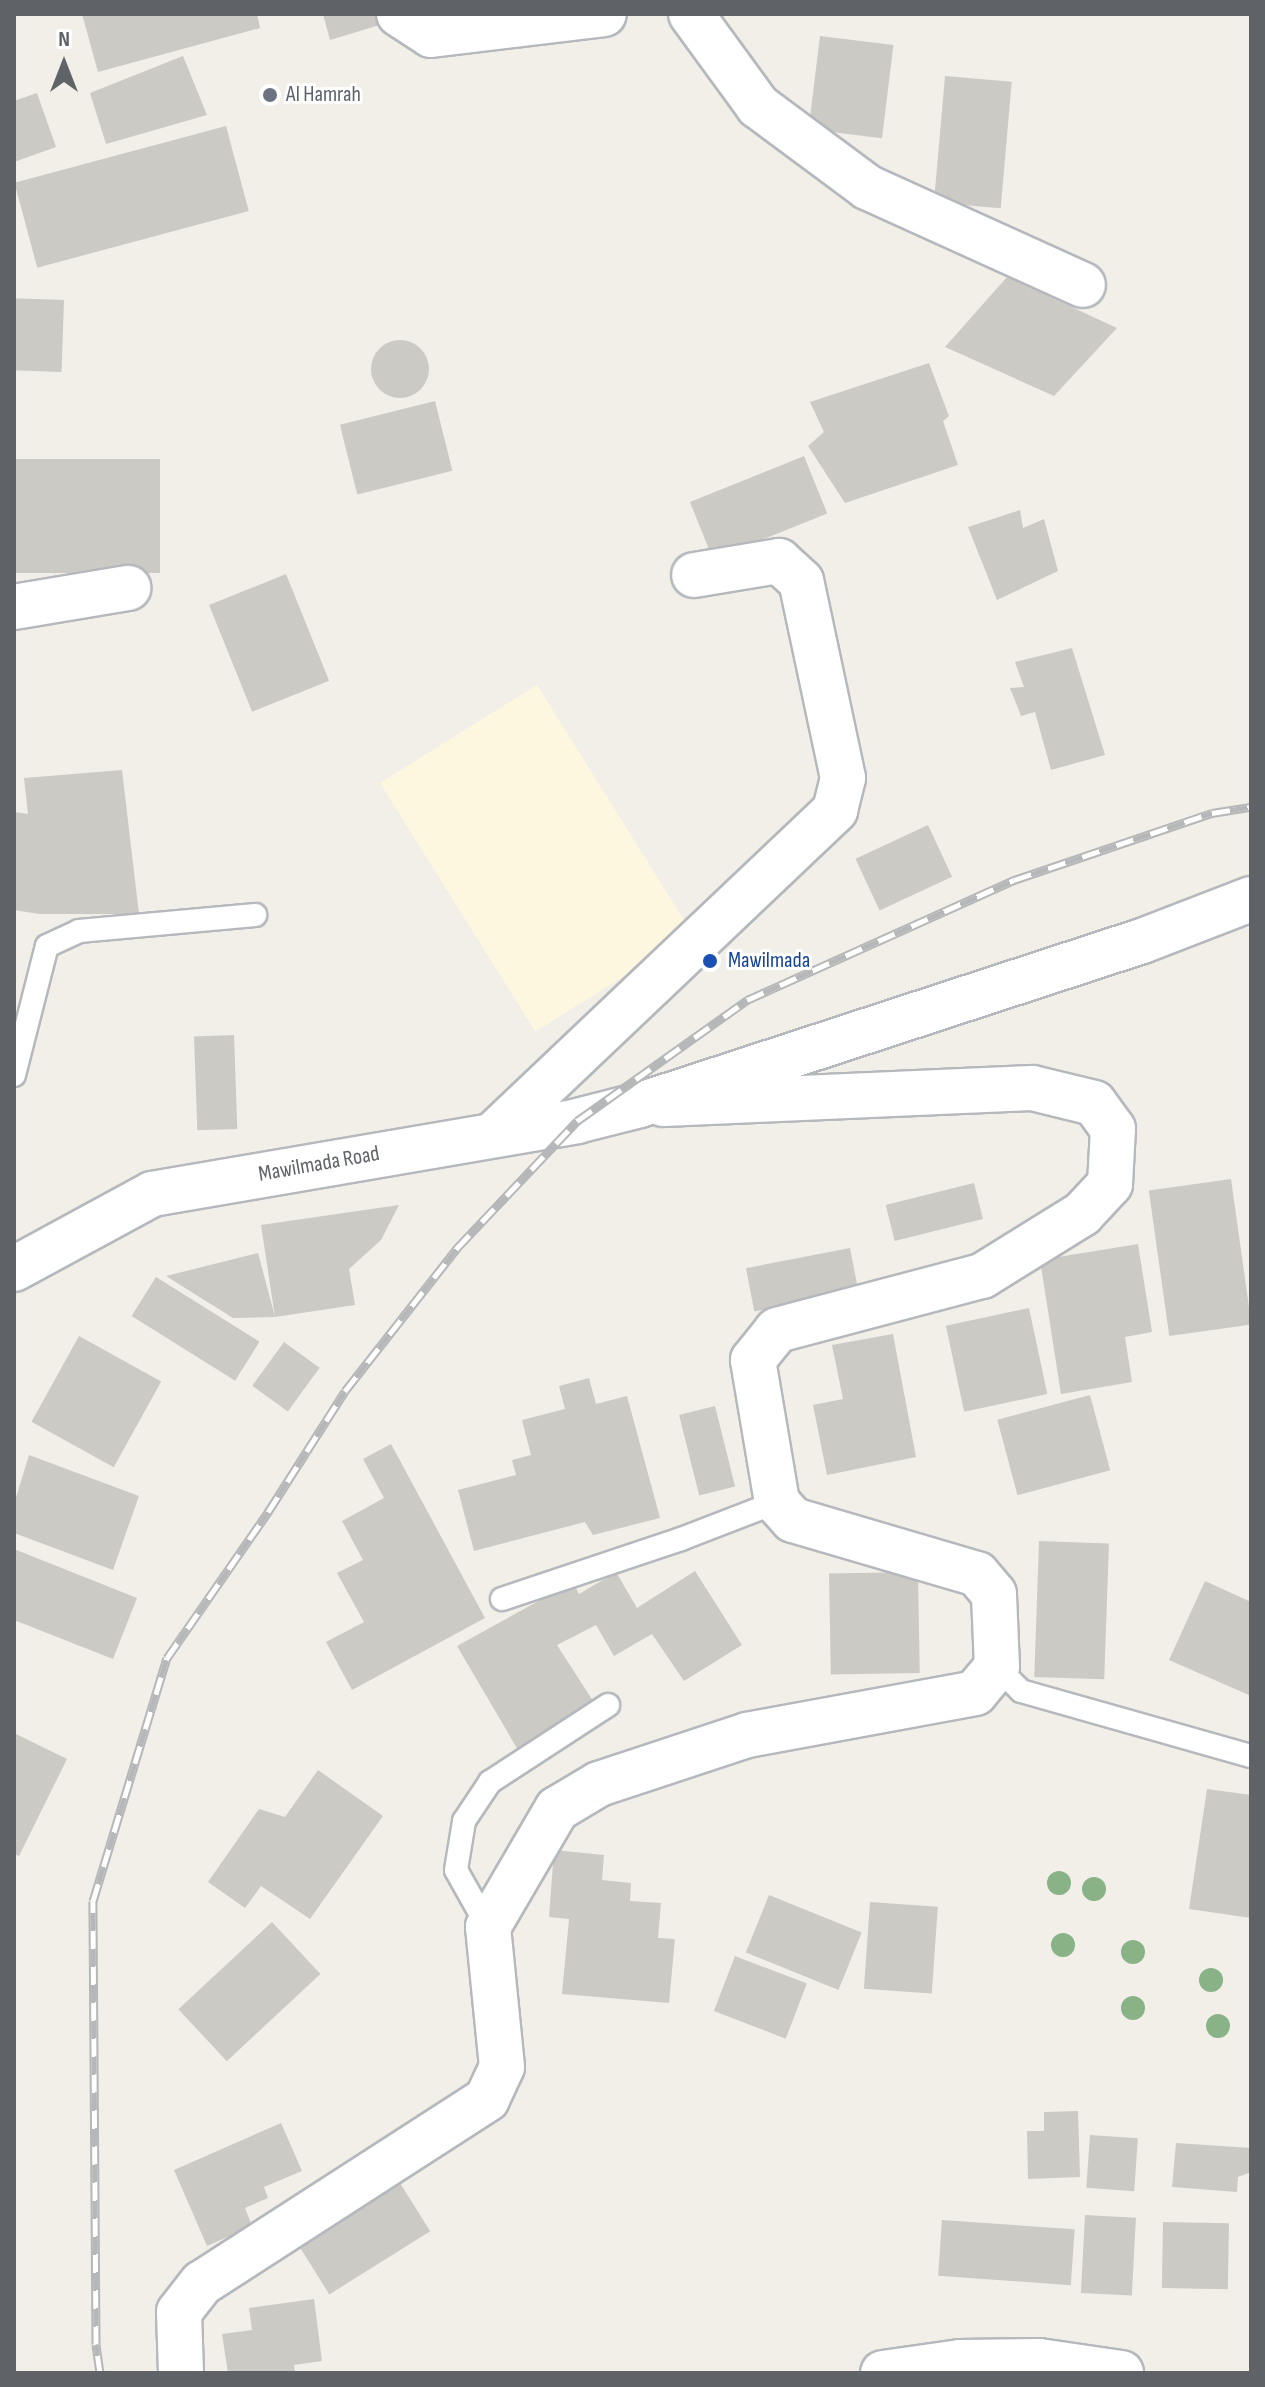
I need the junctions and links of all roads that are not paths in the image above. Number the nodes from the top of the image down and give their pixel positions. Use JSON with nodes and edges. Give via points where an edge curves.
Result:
{"nodes":[{"id":1,"x":399,"y":14,"type":"edge"},
{"id":2,"x":604,"y":14,"type":"edge"},
{"id":3,"x":691,"y":14,"type":"edge"},
{"id":4,"x":1083,"y":285,"type":"dead end"},
{"id":5,"x":694,"y":575,"type":"dead end"},
{"id":6,"x":128,"y":588,"type":"dead end"},
{"id":7,"x":14,"y":607,"type":"edge"},
{"id":8,"x":1251,"y":899,"type":"edge"},
{"id":9,"x":255,"y":915,"type":"dead end"},
{"id":10,"x":14,"y":1075,"type":"edge"},
{"id":11,"x":640,"y":1105,"type":"junction"},
{"id":12,"x":493,"y":1135,"type":"junction"},
{"id":13,"x":14,"y":1269,"type":"edge"},
{"id":14,"x":777,"y":1502,"type":"junction"},
{"id":15,"x":502,"y":1599,"type":"dead end"},
{"id":16,"x":997,"y":1667,"type":"junction"},
{"id":17,"x":608,"y":1705,"type":"dead end"},
{"id":18,"x":1251,"y":1756,"type":"edge"},
{"id":19,"x":488,"y":1927,"type":"junction"},
{"id":20,"x":181,"y":2373,"type":"edge"},
{"id":21,"x":883,"y":2373,"type":"edge"},
{"id":22,"x":1121,"y":2373,"type":"edge"}],
"edges":[{"from":1,"to":2,"type":"street","via":[[431,35]]},
{"from":3,"to":4,"type":"street","via":[[758,106],[867,187]]},
{"from":5,"to":12,"type":"street","via":[[779,561],[801,581],[843,778],[835,810]]},
{"from":6,"to":7,"type":"street"},
{"from":8,"to":11,"type":"street","via":[[1142,941]]},
{"from":9,"to":10,"type":"lane","via":[[79,931],[47,946]]},
{"from":11,"to":12,"type":"street","name":"Mawilmada Road"},
{"from":11,"to":14,"type":"street","via":[[1032,1088],[1094,1103],[1113,1129],[1110,1184],[1082,1214],[982,1276],[777,1330],[753,1360]]},
{"from":12,"to":13,"type":"street","name":"Mawilmada Road","via":[[152,1194]]},
{"from":14,"to":15,"type":"lane"},
{"from":14,"to":16,"type":"street","via":[[793,1520],[977,1574],[994,1594]]},
{"from":16,"to":18,"type":"lane","via":[[1021,1691]]},
{"from":16,"to":19,"type":"street","via":[[975,1693],[747,1735],[599,1784],[557,1809]]},
{"from":17,"to":19,"type":"lane","via":[[490,1782],[464,1821],[456,1870]]},
{"from":19,"to":20,"type":"street","via":[[502,2067],[487,2099],[202,2283],[179,2312]]},
{"from":21,"to":22,"type":"street","via":[[960,2362],[1023,2361]]}]}
